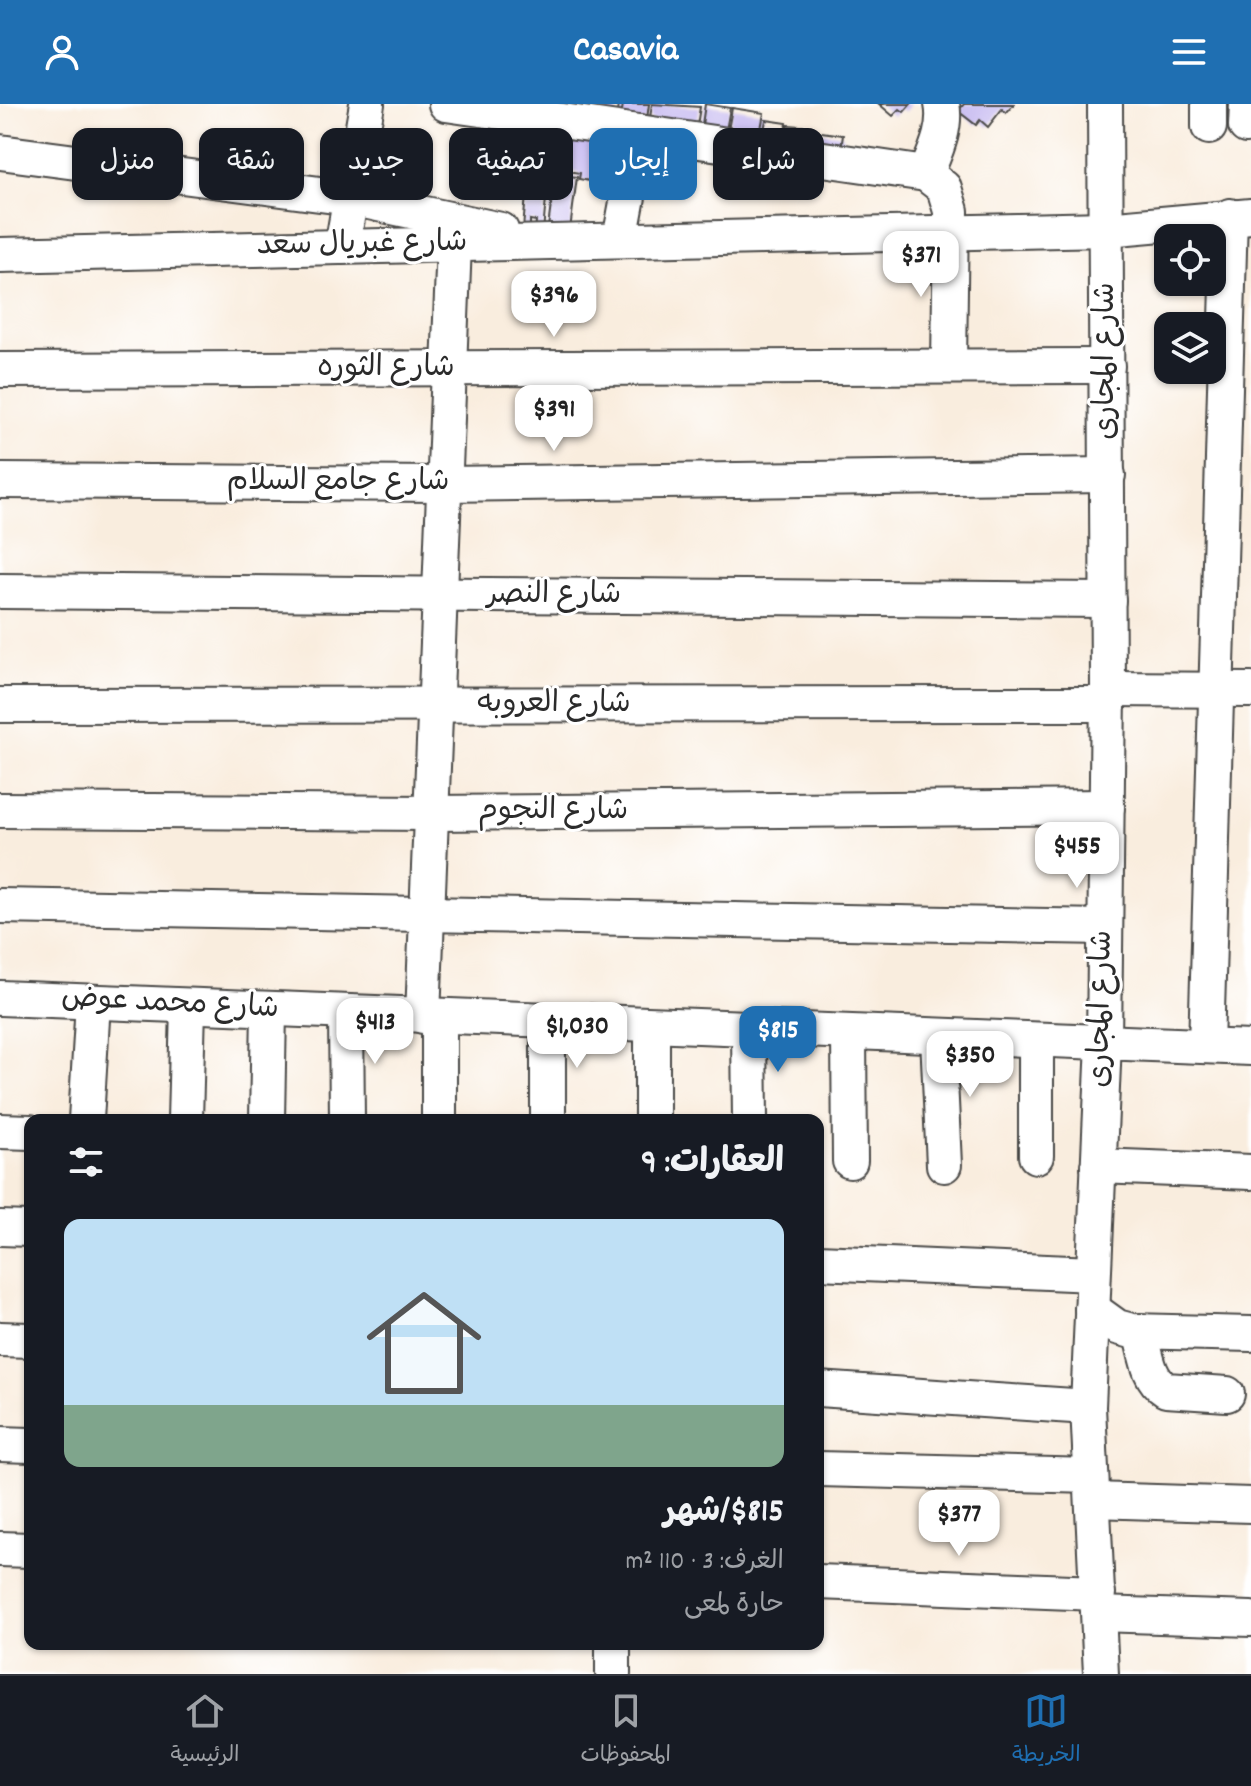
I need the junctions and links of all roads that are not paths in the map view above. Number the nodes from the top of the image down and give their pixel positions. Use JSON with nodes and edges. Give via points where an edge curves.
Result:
{"nodes":[{"id":1,"x":367,"y":104,"type":"edge"},
{"id":2,"x":446,"y":104,"type":"edge"},
{"id":3,"x":942,"y":104,"type":"edge"},
{"id":4,"x":1105,"y":104,"type":"edge"},
{"id":5,"x":363,"y":128,"type":"edge"},
{"id":6,"x":612,"y":128,"type":"edge"},
{"id":7,"x":697,"y":140,"type":"edge"},
{"id":8,"x":0,"y":152,"type":"edge"},
{"id":9,"x":926,"y":174,"type":"junction"},
{"id":10,"x":320,"y":194,"type":"edge"},
{"id":11,"x":350,"y":200,"type":"edge"},
{"id":12,"x":360,"y":200,"type":"edge"},
{"id":13,"x":627,"y":200,"type":"edge"},
{"id":14,"x":1241,"y":216,"type":"edge"},
{"id":15,"x":1106,"y":229,"type":"junction"},
{"id":16,"x":952,"y":232,"type":"junction"},
{"id":17,"x":620,"y":240,"type":"junction"},
{"id":18,"x":559,"y":242,"type":"junction"},
{"id":19,"x":454,"y":244,"type":"junction"},
{"id":20,"x":342,"y":247,"type":"junction"},
{"id":21,"x":0,"y":255,"type":"edge"},
{"id":22,"x":949,"y":366,"type":"junction"},
{"id":23,"x":1107,"y":366,"type":"junction"},
{"id":24,"x":448,"y":368,"type":"junction"},
{"id":25,"x":0,"y":370,"type":"edge"},
{"id":26,"x":1108,"y":475,"type":"junction"},
{"id":27,"x":0,"y":481,"type":"edge"},
{"id":28,"x":444,"y":484,"type":"junction"},
{"id":29,"x":0,"y":591,"type":"edge"},
{"id":30,"x":439,"y":595,"type":"junction"},
{"id":31,"x":1108,"y":600,"type":"junction"},
{"id":32,"x":1216,"y":689,"type":"junction"},
{"id":33,"x":1251,"y":690,"type":"edge"},
{"id":34,"x":1108,"y":696,"type":"junction"},
{"id":35,"x":0,"y":705,"type":"edge"},
{"id":36,"x":435,"y":705,"type":"junction"},
{"id":37,"x":1107,"y":807,"type":"junction"},
{"id":38,"x":0,"y":810,"type":"edge"},
{"id":39,"x":431,"y":813,"type":"junction"},
{"id":40,"x":0,"y":906,"type":"edge"},
{"id":41,"x":427,"y":914,"type":"junction"},
{"id":42,"x":1105,"y":927,"type":"junction"},
{"id":43,"x":0,"y":998,"type":"edge"},
{"id":44,"x":93,"y":1002,"type":"junction"},
{"id":45,"x":188,"y":1007,"type":"junction"},
{"id":46,"x":269,"y":1010,"type":"junction"},
{"id":47,"x":346,"y":1013,"type":"junction"},
{"id":48,"x":431,"y":1016,"type":"junction"},
{"id":49,"x":548,"y":1021,"type":"junction"},
{"id":50,"x":652,"y":1025,"type":"junction"},
{"id":51,"x":749,"y":1029,"type":"junction"},
{"id":52,"x":849,"y":1033,"type":"junction"},
{"id":53,"x":938,"y":1037,"type":"junction"},
{"id":54,"x":1036,"y":1040,"type":"junction"},
{"id":55,"x":1104,"y":1042,"type":"junction"},
{"id":56,"x":1206,"y":1046,"type":"junction"},
{"id":57,"x":1251,"y":1048,"type":"edge"},
{"id":58,"x":86,"y":1114,"type":"edge"},
{"id":59,"x":185,"y":1114,"type":"edge"},
{"id":60,"x":267,"y":1114,"type":"edge"},
{"id":61,"x":347,"y":1114,"type":"edge"},
{"id":62,"x":439,"y":1114,"type":"edge"},
{"id":63,"x":548,"y":1114,"type":"edge"},
{"id":64,"x":652,"y":1114,"type":"edge"},
{"id":65,"x":750,"y":1114,"type":"edge"},
{"id":66,"x":0,"y":1131,"type":"edge"},
{"id":67,"x":24,"y":1132,"type":"edge"},
{"id":68,"x":1036,"y":1156,"type":"dead end"},
{"id":69,"x":850,"y":1161,"type":"dead end"},
{"id":70,"x":944,"y":1165,"type":"dead end"},
{"id":71,"x":1098,"y":1166,"type":"junction"},
{"id":72,"x":1251,"y":1172,"type":"edge"},
{"id":73,"x":0,"y":1228,"type":"edge"},
{"id":74,"x":24,"y":1229,"type":"edge"},
{"id":75,"x":824,"y":1262,"type":"edge"},
{"id":76,"x":1093,"y":1274,"type":"junction"},
{"id":77,"x":1092,"y":1309,"type":"junction"},
{"id":78,"x":1140,"y":1331,"type":"junction"},
{"id":79,"x":1251,"y":1334,"type":"edge"},
{"id":80,"x":0,"y":1339,"type":"edge"},
{"id":81,"x":24,"y":1340,"type":"edge"},
{"id":82,"x":824,"y":1389,"type":"edge"},
{"id":83,"x":1227,"y":1394,"type":"dead end"},
{"id":84,"x":1088,"y":1407,"type":"junction"},
{"id":85,"x":0,"y":1444,"type":"edge"},
{"id":86,"x":24,"y":1445,"type":"edge"},
{"id":87,"x":824,"y":1469,"type":"edge"},
{"id":88,"x":1092,"y":1488,"type":"junction"},
{"id":89,"x":1251,"y":1505,"type":"edge"},
{"id":90,"x":0,"y":1549,"type":"edge"},
{"id":91,"x":24,"y":1550,"type":"edge"},
{"id":92,"x":824,"y":1582,"type":"edge"},
{"id":93,"x":1099,"y":1604,"type":"junction"},
{"id":94,"x":1251,"y":1619,"type":"edge"},
{"id":95,"x":613,"y":1650,"type":"edge"},
{"id":96,"x":613,"y":1674,"type":"edge"},
{"id":97,"x":1101,"y":1674,"type":"edge"}],
"edges":[{"from":1,"to":5,"type":"street"},
{"from":2,"to":6,"type":"street"},
{"from":3,"to":9,"type":"street","via":[[939,142]]},
{"from":4,"to":15,"type":"street","name":"شارع المجارى"},
{"from":7,"to":9,"type":"street"},
{"from":8,"to":10,"type":"street"},
{"from":9,"to":16,"type":"street","via":[[949,199]]},
{"from":11,"to":20,"type":"street"},
{"from":12,"to":18,"type":"street"},
{"from":13,"to":17,"type":"street"},
{"from":14,"to":15,"type":"street","name":"شارع غبريال سعد"},
{"from":14,"to":32,"type":"street"},
{"from":15,"to":16,"type":"street","name":"شارع غبريال سعد"},
{"from":15,"to":23,"type":"street","name":"شارع المجارى"},
{"from":16,"to":17,"type":"street","name":"شارع غبريال سعد"},
{"from":16,"to":22,"type":"street"},
{"from":17,"to":18,"type":"street","name":"شارع غبريال سعد"},
{"from":18,"to":19,"type":"street","name":"شارع غبريال سعد"},
{"from":19,"to":20,"type":"street","name":"شارع غبريال سعد"},
{"from":19,"to":24,"type":"street"},
{"from":20,"to":21,"type":"street","name":"شارع غبريال سعد"},
{"from":22,"to":23,"type":"street","name":"شارع الثوره"},
{"from":22,"to":24,"type":"street","name":"شارع الثوره"},
{"from":23,"to":26,"type":"street","name":"شارع المجارى"},
{"from":24,"to":25,"type":"street","name":"شارع الثوره"},
{"from":24,"to":28,"type":"street"},
{"from":26,"to":28,"type":"street","name":"شارع جامع السلام"},
{"from":26,"to":31,"type":"street","name":"شارع المجارى"},
{"from":27,"to":28,"type":"street","name":"شارع جامع السلام"},
{"from":28,"to":30,"type":"street"},
{"from":29,"to":30,"type":"street","name":"شارع النصر"},
{"from":30,"to":31,"type":"street","name":"شارع النصر"},
{"from":30,"to":36,"type":"street"},
{"from":31,"to":34,"type":"street","name":"شارع المجارى"},
{"from":32,"to":33,"type":"street","name":"شارع العروبه"},
{"from":32,"to":34,"type":"street","name":"شارع العروبه"},
{"from":32,"to":56,"type":"street"},
{"from":34,"to":36,"type":"street","name":"شارع العروبه"},
{"from":34,"to":37,"type":"street","name":"شارع المجارى"},
{"from":35,"to":36,"type":"street","name":"شارع العروبه"},
{"from":36,"to":39,"type":"street"},
{"from":37,"to":39,"type":"street","name":"شارع النجوم"},
{"from":37,"to":42,"type":"street","name":"شارع المجارى"},
{"from":38,"to":39,"type":"street","name":"شارع النجوم"},
{"from":39,"to":41,"type":"street"},
{"from":40,"to":41,"type":"street"},
{"from":41,"to":42,"type":"street"},
{"from":41,"to":48,"type":"street"},
{"from":42,"to":55,"type":"street","name":"شارع المجارى"},
{"from":43,"to":44,"type":"street","name":"شارع محمد عوض"},
{"from":44,"to":45,"type":"street","name":"شارع محمد عوض"},
{"from":44,"to":58,"type":"street"},
{"from":45,"to":46,"type":"street","name":"شارع محمد عوض"},
{"from":45,"to":59,"type":"street"},
{"from":46,"to":47,"type":"street","name":"شارع محمد عوض"},
{"from":46,"to":60,"type":"street"},
{"from":47,"to":48,"type":"street","name":"شارع محمد عوض"},
{"from":47,"to":61,"type":"street"},
{"from":48,"to":49,"type":"street","name":"شارع محمد عوض"},
{"from":48,"to":62,"type":"street"},
{"from":49,"to":50,"type":"street","name":"شارع محمد عوض"},
{"from":49,"to":63,"type":"street"},
{"from":50,"to":51,"type":"street","name":"شارع محمد عوض"},
{"from":50,"to":64,"type":"street"},
{"from":51,"to":52,"type":"street","name":"شارع محمد عوض"},
{"from":51,"to":65,"type":"street"},
{"from":52,"to":53,"type":"street","name":"شارع محمد عوض"},
{"from":52,"to":69,"type":"street"},
{"from":53,"to":54,"type":"street","name":"شارع محمد عوض"},
{"from":53,"to":70,"type":"street"},
{"from":54,"to":55,"type":"street","name":"شارع محمد عوض"},
{"from":54,"to":68,"type":"street"},
{"from":55,"to":56,"type":"street","name":"شارع محمد عوض"},
{"from":55,"to":71,"type":"street","name":"شارع المجارى"},
{"from":56,"to":57,"type":"street","name":"شارع محمد عوض"},
{"from":66,"to":67,"type":"street"},
{"from":71,"to":72,"type":"street"},
{"from":71,"to":76,"type":"street","name":"شارع المجارى"},
{"from":73,"to":74,"type":"street"},
{"from":75,"to":76,"type":"street"},
{"from":76,"to":77,"type":"street","name":"شارع المجارى"},
{"from":77,"to":78,"type":"street","via":[[1117,1327]]},
{"from":77,"to":84,"type":"street","name":"شارع المجارى"},
{"from":78,"to":79,"type":"street"},
{"from":78,"to":83,"type":"street","via":[[1159,1386]]},
{"from":80,"to":81,"type":"street"},
{"from":82,"to":84,"type":"street"},
{"from":84,"to":88,"type":"street","name":"شارع المجارى"},
{"from":85,"to":86,"type":"street"},
{"from":87,"to":88,"type":"street"},
{"from":88,"to":89,"type":"street"},
{"from":88,"to":93,"type":"street","name":"شارع المجارى"},
{"from":90,"to":91,"type":"street"},
{"from":92,"to":93,"type":"street"},
{"from":93,"to":94,"type":"street"},
{"from":93,"to":97,"type":"street","name":"شارع المجارى"},
{"from":95,"to":96,"type":"street"}]}
